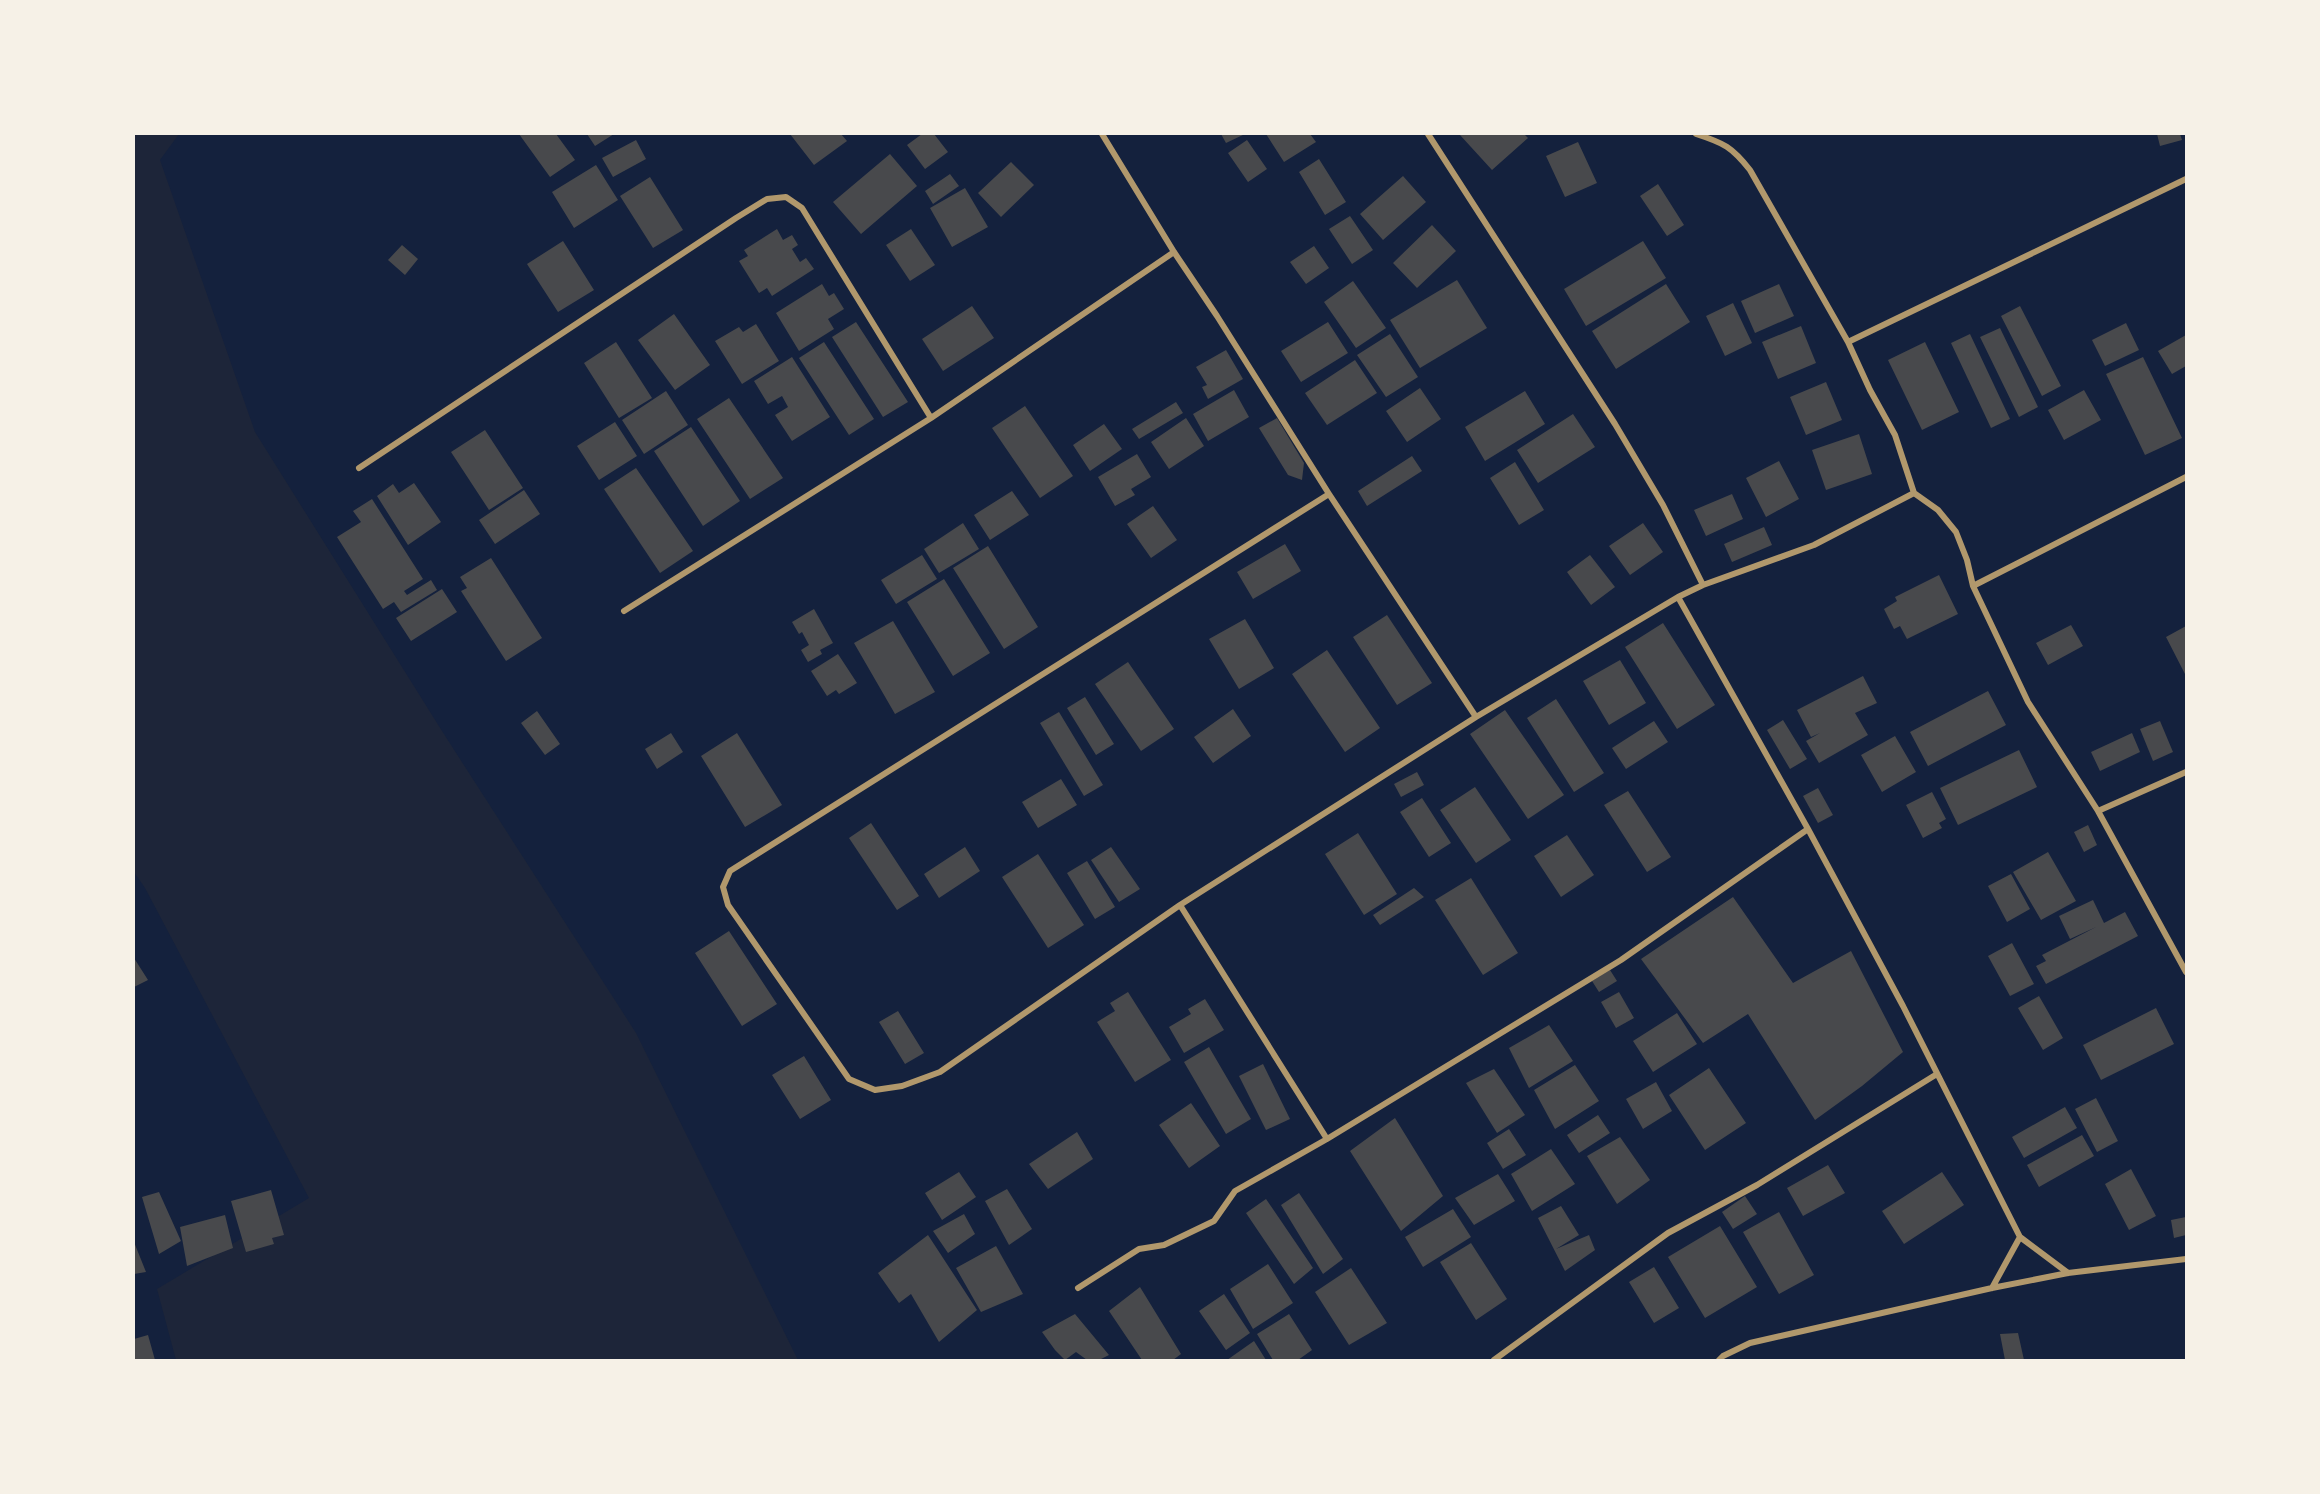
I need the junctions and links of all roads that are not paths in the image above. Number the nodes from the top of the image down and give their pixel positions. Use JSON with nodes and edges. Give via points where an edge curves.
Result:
{"nodes":[{"id":1,"x":1102,"y":134,"type":"edge"},
{"id":2,"x":1428,"y":134,"type":"edge"},
{"id":3,"x":1696,"y":134,"type":"edge"},
{"id":4,"x":2187,"y":179,"type":"edge"},
{"id":5,"x":1174,"y":252,"type":"junction"},
{"id":6,"x":1848,"y":342,"type":"junction"},
{"id":7,"x":931,"y":418,"type":"junction"},
{"id":8,"x":359,"y":468,"type":"dead end"},
{"id":9,"x":2187,"y":477,"type":"edge"},
{"id":10,"x":1914,"y":493,"type":"junction"},
{"id":11,"x":1329,"y":494,"type":"junction"},
{"id":12,"x":1703,"y":585,"type":"junction"},
{"id":13,"x":1973,"y":586,"type":"junction"},
{"id":14,"x":1678,"y":597,"type":"junction"},
{"id":15,"x":624,"y":611,"type":"dead end"},
{"id":16,"x":1476,"y":717,"type":"junction"},
{"id":17,"x":2187,"y":772,"type":"edge"},
{"id":18,"x":2098,"y":811,"type":"junction"},
{"id":19,"x":1808,"y":829,"type":"junction"},
{"id":20,"x":1180,"y":905,"type":"junction"},
{"id":21,"x":2187,"y":972,"type":"edge"},
{"id":22,"x":1937,"y":1074,"type":"junction"},
{"id":23,"x":1327,"y":1139,"type":"junction"},
{"id":24,"x":2020,"y":1237,"type":"junction"},
{"id":25,"x":2187,"y":1259,"type":"edge"},
{"id":26,"x":2068,"y":1273,"type":"junction"},
{"id":27,"x":1078,"y":1288,"type":"dead end"},
{"id":28,"x":1992,"y":1288,"type":"junction"},
{"id":29,"x":1494,"y":1360,"type":"edge"},
{"id":30,"x":1719,"y":1360,"type":"edge"}],
"edges":[{"from":1,"to":5,"type":"street"},
{"from":2,"to":12,"type":"street","via":[[1615,424],[1663,505]]},
{"from":3,"to":6,"type":"street","via":[[1735,151],[1750,170]]},
{"from":4,"to":6,"type":"street"},
{"from":5,"to":7,"type":"street"},
{"from":5,"to":11,"type":"street"},
{"from":6,"to":10,"type":"street","via":[[1895,435]]},
{"from":7,"to":8,"type":"street","via":[[802,208],[786,197],[767,199],[736,218]]},
{"from":7,"to":15,"type":"street"},
{"from":9,"to":13,"type":"street"},
{"from":10,"to":12,"type":"street","via":[[1814,545]]},
{"from":10,"to":13,"type":"street","via":[[1938,510],[1956,532]]},
{"from":11,"to":16,"type":"street"},
{"from":11,"to":20,"type":"street","via":[[730,871],[723,887],[728,905],[849,1079],[874,1090],[902,1086],[940,1072]]},
{"from":12,"to":14,"type":"street"},
{"from":13,"to":18,"type":"street","via":[[2028,702]]},
{"from":14,"to":16,"type":"street"},
{"from":14,"to":19,"type":"street"},
{"from":16,"to":20,"type":"street"},
{"from":17,"to":18,"type":"street"},
{"from":18,"to":21,"type":"street"},
{"from":19,"to":22,"type":"street"},
{"from":19,"to":23,"type":"street","via":[[1621,960]]},
{"from":20,"to":23,"type":"street"},
{"from":22,"to":24,"type":"street"},
{"from":22,"to":29,"type":"street","via":[[1756,1185],[1668,1233]]},
{"from":23,"to":27,"type":"street","via":[[1235,1191],[1214,1221],[1164,1245],[1138,1249]]},
{"from":24,"to":26,"type":"street"},
{"from":24,"to":28,"type":"street"},
{"from":25,"to":26,"type":"street"},
{"from":26,"to":28,"type":"street"},
{"from":28,"to":30,"type":"street","via":[[1750,1343]]}]}
